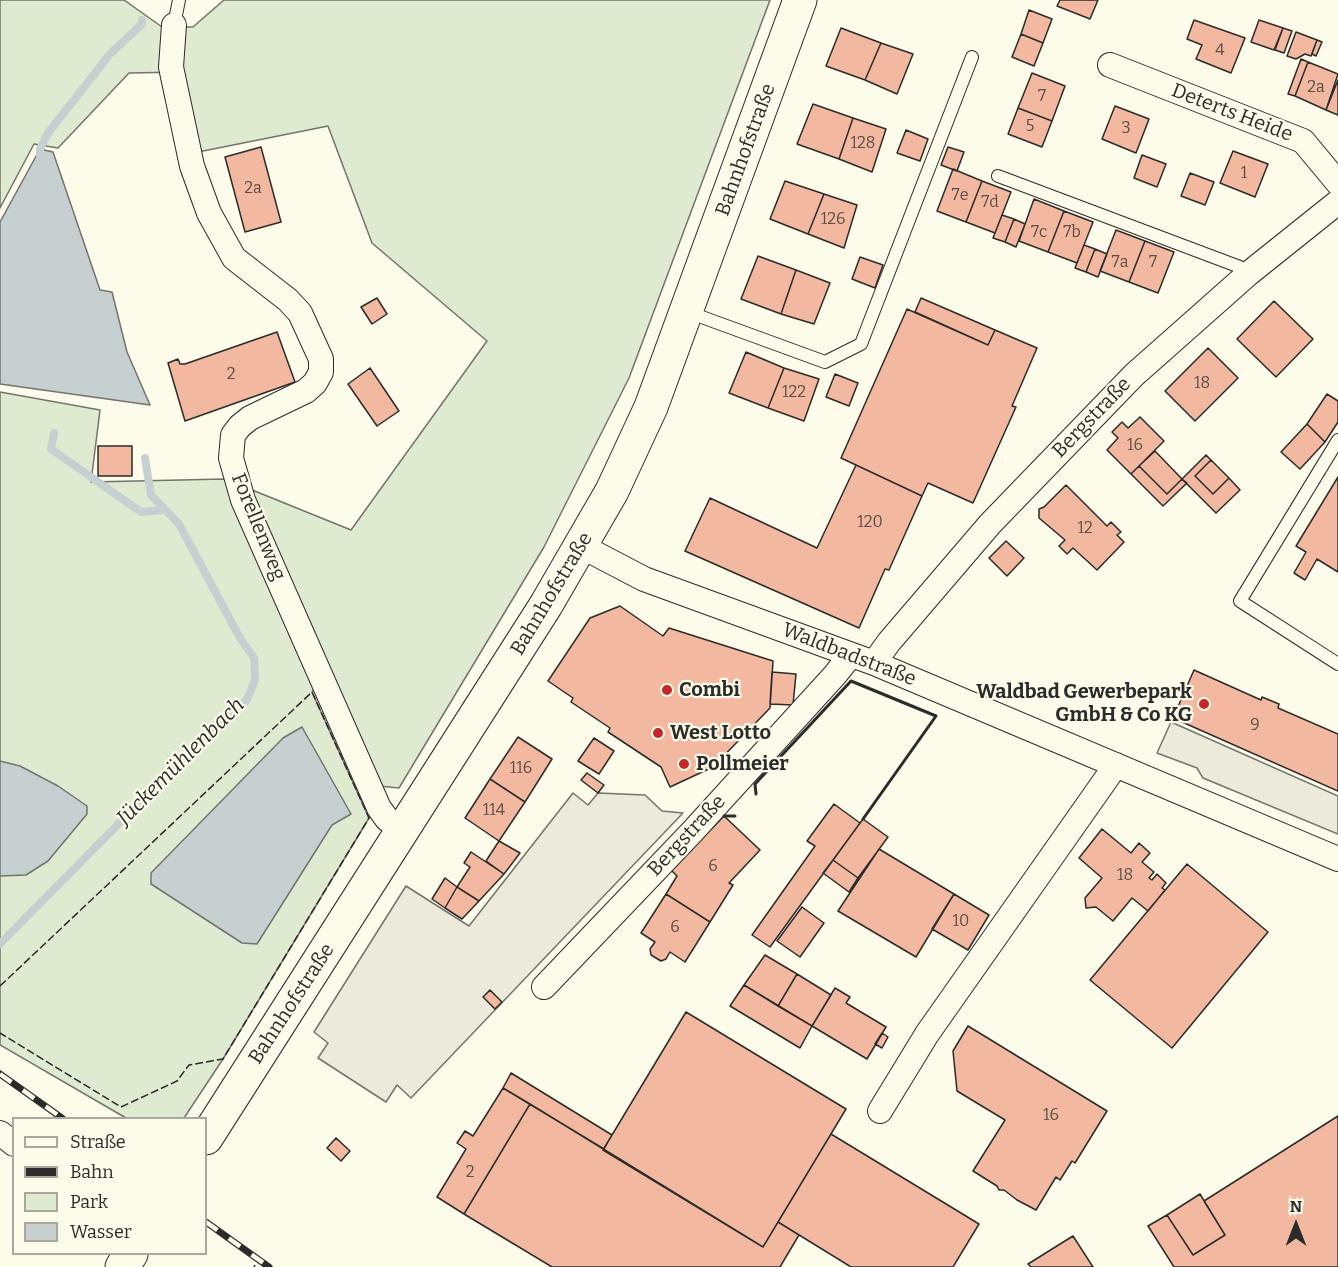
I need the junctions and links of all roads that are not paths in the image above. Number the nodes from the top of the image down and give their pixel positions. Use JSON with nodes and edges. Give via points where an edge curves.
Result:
{"nodes":[{"id":1,"x":179,"y":0,"type":"edge"},
{"id":2,"x":800,"y":0,"type":"edge"},
{"id":3,"x":174,"y":24,"type":"joint"},
{"id":4,"x":972,"y":57,"type":"dead end"},
{"id":5,"x":1110,"y":65,"type":"dead end"},
{"id":6,"x":998,"y":176,"type":"dead end"},
{"id":7,"x":1338,"y":183,"type":"edge"},
{"id":8,"x":1338,"y":202,"type":"edge"},
{"id":9,"x":1248,"y":274,"type":"junction"},
{"id":10,"x":687,"y":312,"type":"junction"},
{"id":11,"x":1338,"y":440,"type":"edge"},
{"id":12,"x":582,"y":546,"type":"junction"},
{"id":13,"x":850,"y":654,"type":"junction"},
{"id":14,"x":873,"y":663,"type":"junction"},
{"id":15,"x":1338,"y":664,"type":"edge"},
{"id":16,"x":1116,"y":765,"type":"junction"},
{"id":17,"x":403,"y":831,"type":"junction"},
{"id":18,"x":1338,"y":859,"type":"edge"},
{"id":19,"x":544,"y":987,"type":"dead end"},
{"id":20,"x":880,"y":1111,"type":"dead end"},
{"id":21,"x":207,"y":1136,"type":"edge"}],
"edges":[{"from":1,"to":3,"type":"lane","name":"Forellenweg"},
{"from":2,"to":10,"type":"street","name":"Bahnhofstraße"},
{"from":3,"to":17,"type":"street","name":"Forellenweg","via":[[171,67],[192,166],[209,213],[234,258],[300,313],[321,359],[321,372],[306,391],[250,418],[233,435],[231,458],[248,509],[379,808]]},
{"from":4,"to":10,"type":"lane","via":[[861,344],[825,362]]},
{"from":5,"to":7,"type":"street","name":"Deterts Heide","via":[[1303,141]]},
{"from":6,"to":9,"type":"lane","via":[[1240,267]]},
{"from":8,"to":9,"type":"street","name":"Bergstraße"},
{"from":9,"to":14,"type":"street","name":"Bergstraße","via":[[1126,383],[990,524]]},
{"from":10,"to":12,"type":"street","name":"Bahnhofstraße","via":[[651,406]]},
{"from":11,"to":15,"type":"lane","via":[[1240,601]]},
{"from":12,"to":13,"type":"street","name":"Waldbadstraße","via":[[644,579]]},
{"from":12,"to":17,"type":"street","name":"Bahnhofstraße"},
{"from":13,"to":14,"type":"street","name":"Waldbadstraße"},
{"from":13,"to":19,"type":"street","name":"Bergstraße","via":[[700,823]]},
{"from":14,"to":16,"type":"street","name":"Waldbadstraße"},
{"from":16,"to":18,"type":"street","name":"Waldbadstraße"},
{"from":16,"to":20,"type":"street","via":[[927,1034]]},
{"from":17,"to":21,"type":"street","name":"Bahnhofstraße"}]}
